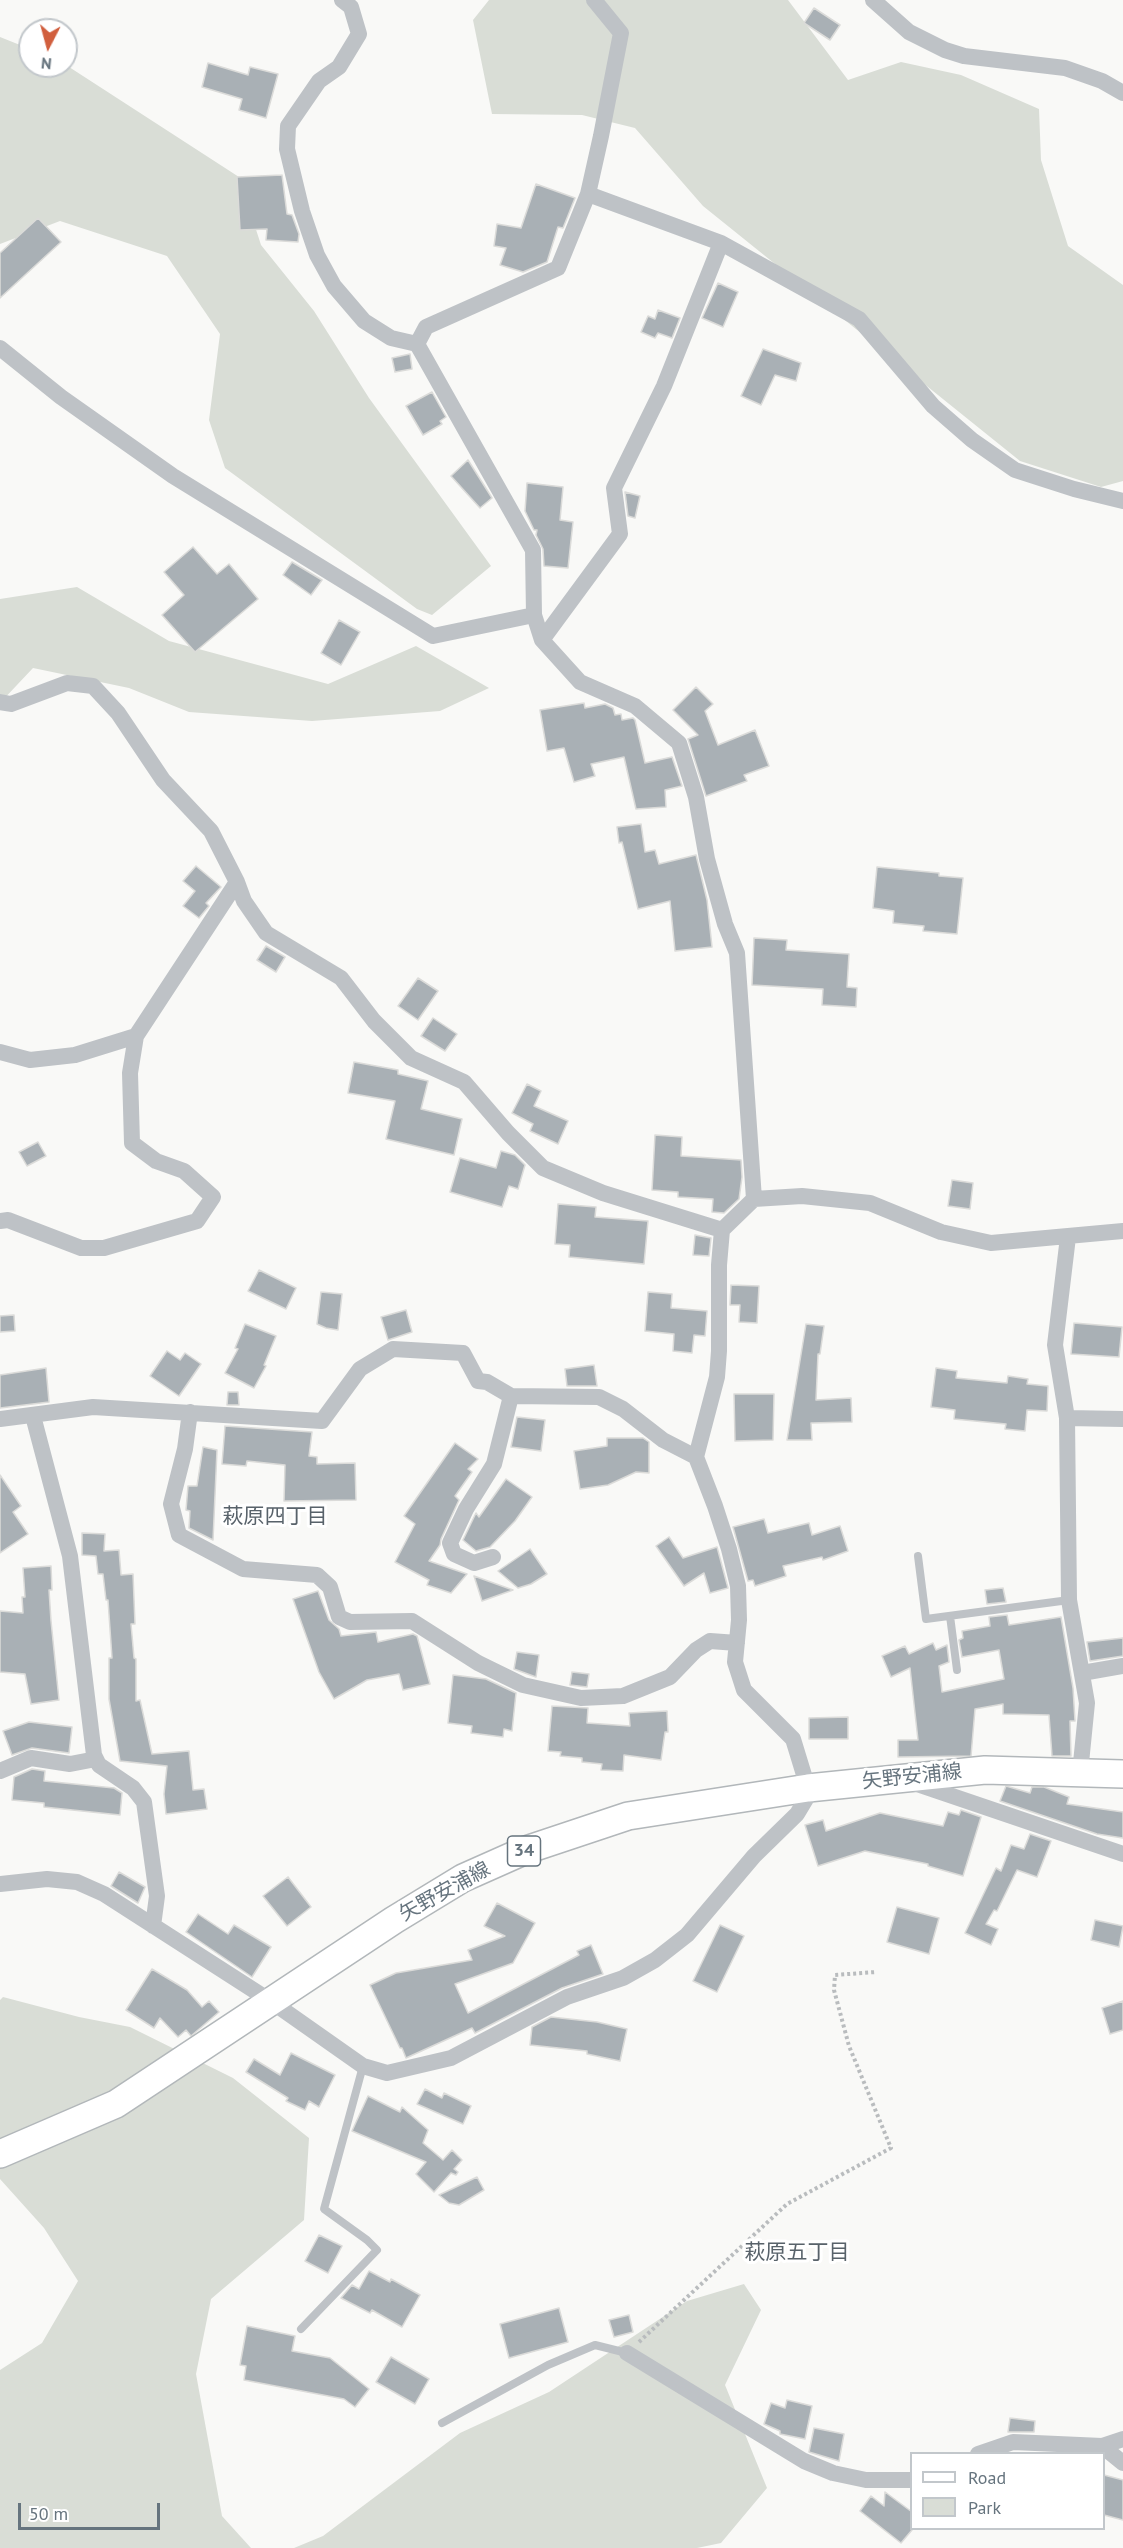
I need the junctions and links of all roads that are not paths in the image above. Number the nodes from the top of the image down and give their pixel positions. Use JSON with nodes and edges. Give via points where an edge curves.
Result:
{"nodes":[{"id":1,"x":342,"y":0,"type":"edge"},
{"id":2,"x":594,"y":0,"type":"edge"},
{"id":3,"x":873,"y":0,"type":"edge"},
{"id":4,"x":1123,"y":93,"type":"edge"},
{"id":5,"x":588,"y":194,"type":"junction"},
{"id":6,"x":721,"y":243,"type":"junction"},
{"id":7,"x":417,"y":344,"type":"junction"},
{"id":8,"x":0,"y":348,"type":"edge"},
{"id":9,"x":1123,"y":501,"type":"edge"},
{"id":10,"x":534,"y":615,"type":"junction"},
{"id":11,"x":542,"y":639,"type":"junction"},
{"id":12,"x":0,"y":702,"type":"edge"},
{"id":13,"x":237,"y":882,"type":"junction"},
{"id":14,"x":136,"y":1036,"type":"junction"},
{"id":15,"x":0,"y":1052,"type":"edge"},
{"id":16,"x":754,"y":1199,"type":"junction"},
{"id":17,"x":0,"y":1221,"type":"edge"},
{"id":18,"x":722,"y":1230,"type":"junction"},
{"id":19,"x":1123,"y":1231,"type":"edge"},
{"id":20,"x":1068,"y":1237,"type":"junction"},
{"id":21,"x":512,"y":1396,"type":"junction"},
{"id":22,"x":190,"y":1412,"type":"junction"},
{"id":23,"x":33,"y":1416,"type":"junction"},
{"id":24,"x":1067,"y":1418,"type":"junction"},
{"id":25,"x":0,"y":1419,"type":"edge"},
{"id":26,"x":1123,"y":1419,"type":"edge"},
{"id":27,"x":696,"y":1457,"type":"junction"},
{"id":28,"x":918,"y":1556,"type":"dead end"},
{"id":29,"x":493,"y":1557,"type":"dead end"},
{"id":30,"x":1069,"y":1600,"type":"junction"},
{"id":31,"x":950,"y":1616,"type":"junction"},
{"id":32,"x":736,"y":1643,"type":"junction"},
{"id":33,"x":1123,"y":1666,"type":"edge"},
{"id":34,"x":957,"y":1670,"type":"dead end"},
{"id":35,"x":1082,"y":1673,"type":"junction"},
{"id":36,"x":96,"y":1759,"type":"junction"},
{"id":37,"x":0,"y":1771,"type":"edge"},
{"id":38,"x":1080,"y":1773,"type":"junction"},
{"id":39,"x":1123,"y":1774,"type":"edge"},
{"id":40,"x":899,"y":1778,"type":"junction"},
{"id":41,"x":808,"y":1788,"type":"junction"},
{"id":42,"x":1123,"y":1854,"type":"edge"},
{"id":43,"x":0,"y":1884,"type":"edge"},
{"id":44,"x":153,"y":1926,"type":"junction"},
{"id":45,"x":272,"y":2002,"type":"junction"},
{"id":46,"x":363,"y":2066,"type":"junction"},
{"id":47,"x":0,"y":2154,"type":"edge"},
{"id":48,"x":301,"y":2329,"type":"dead end"},
{"id":49,"x":627,"y":2353,"type":"joint"},
{"id":50,"x":442,"y":2423,"type":"dead end"},
{"id":51,"x":1123,"y":2439,"type":"edge"},
{"id":52,"x":1102,"y":2446,"type":"junction"},
{"id":53,"x":984,"y":2452,"type":"edge"},
{"id":54,"x":1123,"y":2463,"type":"edge"},
{"id":55,"x":910,"y":2480,"type":"edge"}],
"edges":[{"from":1,"to":7,"type":"street","via":[[351,6],[358,34],[339,67],[320,81],[288,126],[287,149],[317,255],[334,286],[364,321],[391,338]]},
{"from":2,"to":5,"type":"street","via":[[621,33]]},
{"from":3,"to":4,"type":"street","via":[[909,32],[945,50],[964,56],[1065,68]]},
{"from":5,"to":6,"type":"street"},
{"from":5,"to":7,"type":"street","via":[[558,268],[426,327]]},
{"from":6,"to":9,"type":"street","via":[[859,319],[933,406],[1015,470]]},
{"from":6,"to":11,"type":"street","via":[[664,386],[614,488],[620,534]]},
{"from":7,"to":10,"type":"street","via":[[533,550]]},
{"from":8,"to":10,"type":"street","via":[[172,476],[433,636]]},
{"from":10,"to":11,"type":"street"},
{"from":11,"to":16,"type":"street","via":[[580,682],[635,706],[679,743],[696,797],[707,859],[737,953]]},
{"from":12,"to":13,"type":"street","via":[[11,704],[67,683],[93,686],[118,713],[163,780],[211,831]]},
{"from":13,"to":14,"type":"street"},
{"from":13,"to":18,"type":"street","via":[[244,901],[266,933],[341,978],[374,1021],[411,1058],[464,1082],[543,1168],[603,1193]]},
{"from":14,"to":15,"type":"street","via":[[64,1056],[30,1060]]},
{"from":14,"to":17,"type":"street","via":[[130,1073],[132,1143],[156,1161],[184,1171],[213,1197],[197,1221],[104,1248],[81,1248],[8,1220]]},
{"from":16,"to":18,"type":"street"},
{"from":16,"to":20,"type":"street","via":[[802,1196],[870,1203],[941,1232],[992,1243]]},
{"from":18,"to":27,"type":"street","via":[[717,1377]]},
{"from":19,"to":20,"type":"street"},
{"from":20,"to":24,"type":"street","via":[[1055,1345]]},
{"from":21,"to":22,"type":"street","via":[[478,1381],[463,1353],[393,1348],[360,1369],[322,1421]]},
{"from":21,"to":27,"type":"street","via":[[599,1397]]},
{"from":21,"to":29,"type":"street","via":[[494,1464],[450,1544],[454,1554],[474,1563]]},
{"from":22,"to":23,"type":"street","via":[[93,1407]]},
{"from":22,"to":32,"type":"street","via":[[171,1504],[179,1535],[243,1569],[317,1575],[330,1587],[339,1617],[350,1622],[412,1621],[478,1663],[523,1685],[581,1698],[623,1696],[670,1677],[710,1641]]},
{"from":23,"to":25,"type":"street"},
{"from":23,"to":36,"type":"street","via":[[70,1556],[91,1744]]},
{"from":24,"to":26,"type":"street"},
{"from":24,"to":30,"type":"street"},
{"from":27,"to":32,"type":"street","via":[[738,1586]]},
{"from":28,"to":31,"type":"lane","via":[[926,1619]]},
{"from":30,"to":31,"type":"lane"},
{"from":30,"to":35,"type":"street"},
{"from":31,"to":34,"type":"lane"},
{"from":32,"to":41,"type":"street","via":[[735,1662],[744,1690],[793,1739]]},
{"from":33,"to":35,"type":"street"},
{"from":35,"to":38,"type":"street","via":[[1088,1703]]},
{"from":36,"to":37,"type":"street","via":[[70,1764],[31,1758]]},
{"from":36,"to":44,"type":"street","via":[[99,1766],[133,1788],[144,1802],[157,1896]]},
{"from":38,"to":39,"type":"main road","name":"矢野安浦線","number":"34"},
{"from":38,"to":40,"type":"main road","name":"矢野安浦線","number":"34","via":[[985,1770]]},
{"from":40,"to":41,"type":"main road","name":"矢野安浦線","number":"34"},
{"from":40,"to":42,"type":"street"},
{"from":41,"to":45,"type":"main road","name":"矢野安浦線","number":"34","via":[[628,1816],[526,1850],[463,1878]]},
{"from":41,"to":46,"type":"street","via":[[797,1814],[754,1856],[687,1935],[655,1960],[623,1978],[567,1997],[451,2058],[387,2073]]},
{"from":43,"to":44,"type":"street","via":[[47,1879],[77,1882],[104,1894]]},
{"from":44,"to":45,"type":"street"},
{"from":45,"to":46,"type":"street"},
{"from":45,"to":47,"type":"main road","name":"矢野安浦線","number":"34","via":[[116,2104]]},
{"from":46,"to":48,"type":"lane","via":[[324,2209],[377,2250]]},
{"from":49,"to":50,"type":"lane","via":[[595,2345],[548,2365]]},
{"from":49,"to":55,"type":"street","via":[[804,2461],[866,2480]]},
{"from":51,"to":52,"type":"street"},
{"from":52,"to":53,"type":"street","via":[[1013,2442]]},
{"from":52,"to":54,"type":"street"}]}
